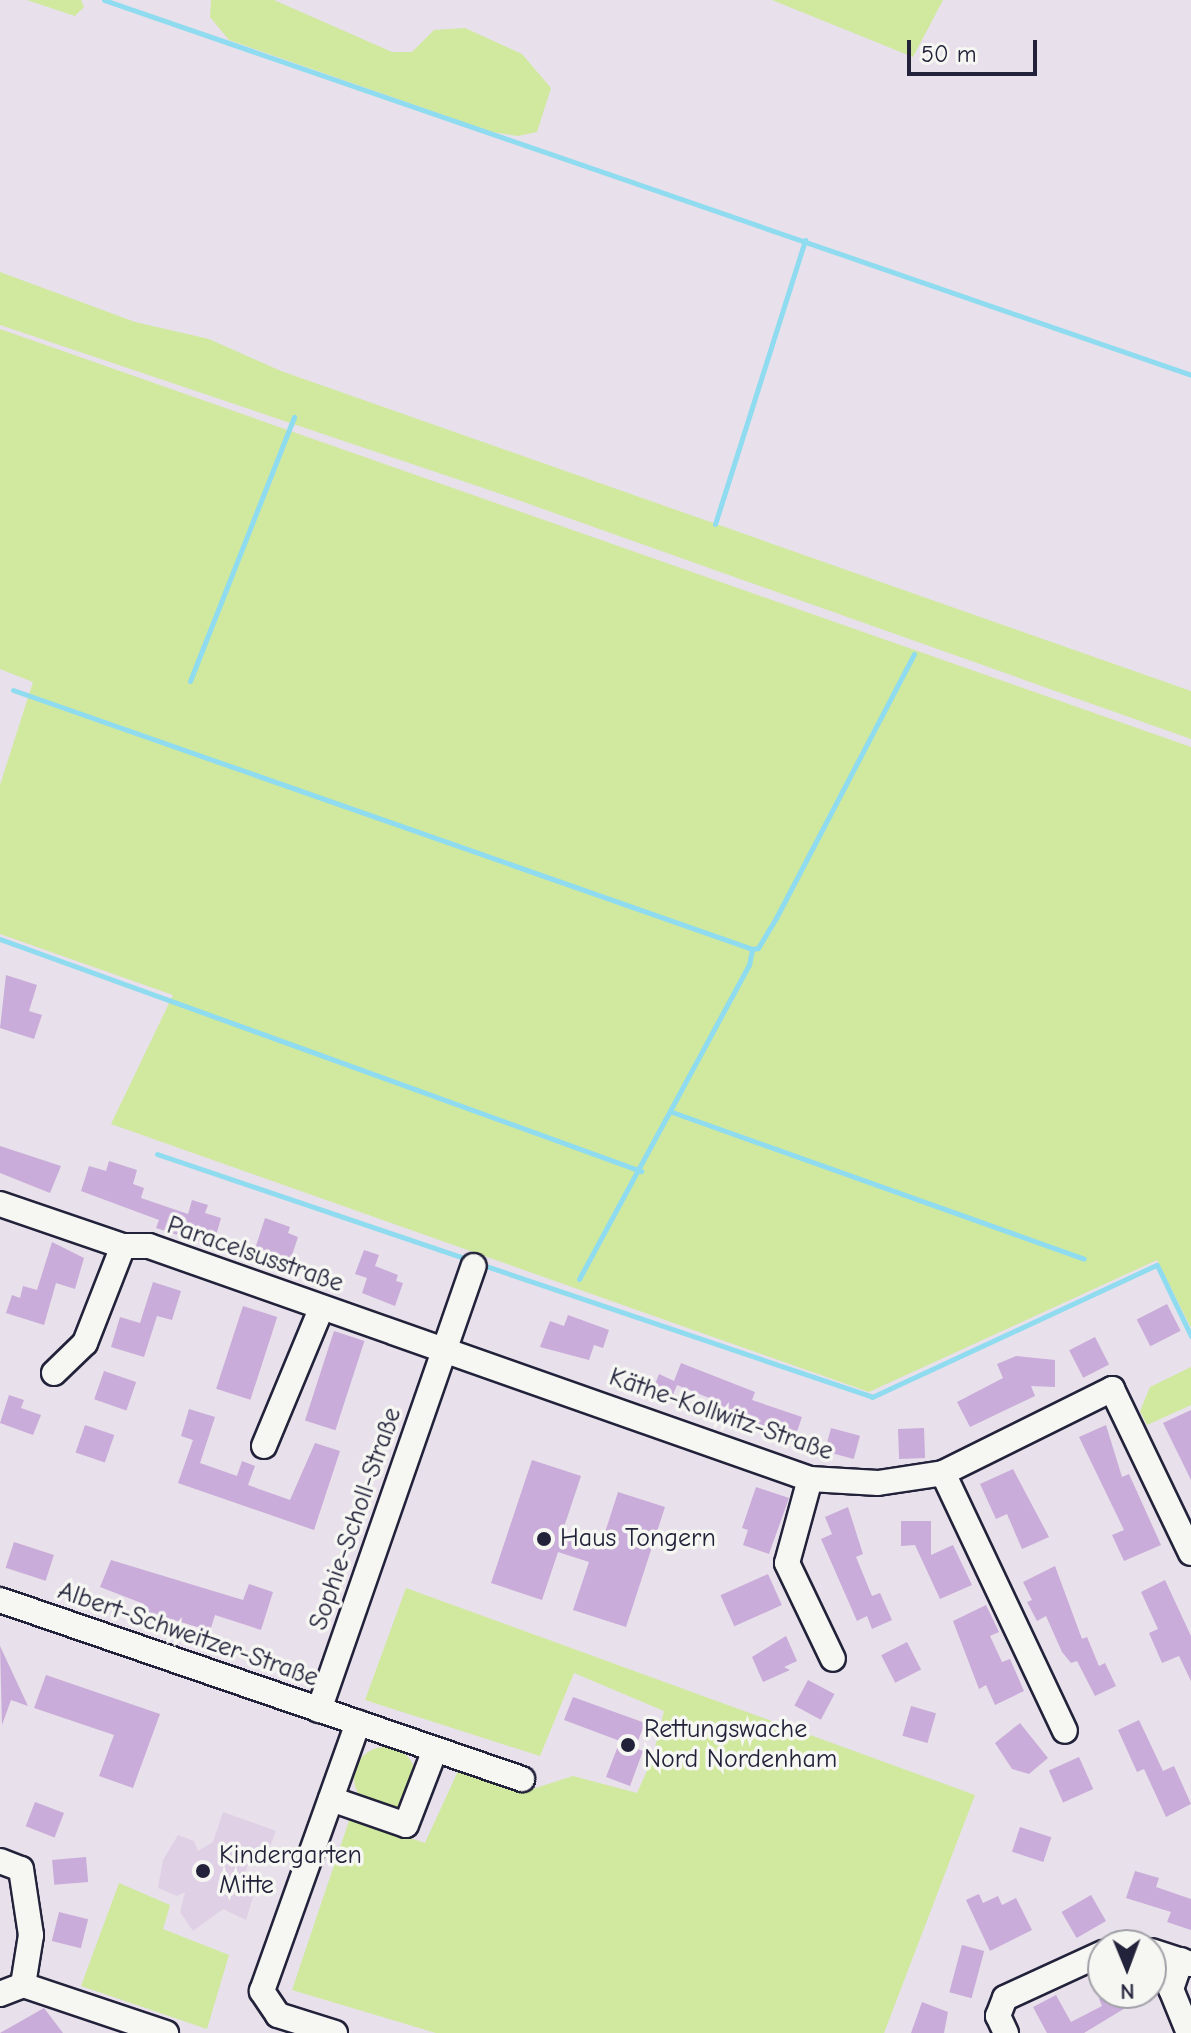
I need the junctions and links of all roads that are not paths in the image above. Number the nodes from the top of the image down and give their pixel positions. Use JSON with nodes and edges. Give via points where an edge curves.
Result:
{"nodes":[{"id":1,"x":0,"y":1204,"type":"edge"},
{"id":2,"x":123,"y":1246,"type":"junction"},
{"id":3,"x":474,"y":1266,"type":"dead end"},
{"id":4,"x":321,"y":1309,"type":"junction"},
{"id":5,"x":446,"y":1348,"type":"junction"},
{"id":6,"x":54,"y":1373,"type":"dead end"},
{"id":7,"x":264,"y":1446,"type":"dead end"},
{"id":8,"x":943,"y":1473,"type":"junction"},
{"id":9,"x":810,"y":1479,"type":"junction"},
{"id":10,"x":1191,"y":1553,"type":"edge"},
{"id":11,"x":0,"y":1600,"type":"edge"},
{"id":12,"x":833,"y":1659,"type":"dead end"},
{"id":13,"x":319,"y":1710,"type":"junction"},
{"id":14,"x":358,"y":1723,"type":"junction"},
{"id":15,"x":1065,"y":1731,"type":"dead end"},
{"id":16,"x":435,"y":1750,"type":"junction"},
{"id":17,"x":522,"y":1779,"type":"dead end"},
{"id":18,"x":331,"y":1799,"type":"junction"},
{"id":19,"x":0,"y":1861,"type":"edge"},
{"id":20,"x":1087,"y":1960,"type":"edge"},
{"id":21,"x":1186,"y":1962,"type":"edge"},
{"id":22,"x":23,"y":1985,"type":"junction"},
{"id":23,"x":0,"y":1994,"type":"edge"},
{"id":24,"x":166,"y":2033,"type":"edge"},
{"id":25,"x":335,"y":2033,"type":"edge"},
{"id":26,"x":1006,"y":2033,"type":"edge"},
{"id":27,"x":1189,"y":2033,"type":"edge"}],
"edges":[{"from":1,"to":2,"type":"street","name":"Paracelsusstraße"},
{"from":2,"to":4,"type":"street","name":"Paracelsusstraße","via":[[149,1246]]},
{"from":2,"to":6,"type":"street","via":[[85,1343]]},
{"from":3,"to":5,"type":"street","name":"Sophie-Scholl-Straße"},
{"from":4,"to":5,"type":"street","name":"Paracelsusstraße"},
{"from":4,"to":7,"type":"street"},
{"from":5,"to":9,"type":"street","name":"Käthe-Kollwitz-Straße"},
{"from":5,"to":13,"type":"street","name":"Sophie-Scholl-Straße"},
{"from":8,"to":9,"type":"street","name":"Käthe-Kollwitz-Straße","via":[[878,1483]]},
{"from":8,"to":10,"type":"street","name":"Käthe-Kollwitz-Straße","via":[[1112,1389]]},
{"from":8,"to":15,"type":"street"},
{"from":9,"to":12,"type":"street","via":[[787,1563]]},
{"from":11,"to":13,"type":"street","name":"Albert-Schweitzer-Straße"},
{"from":13,"to":14,"type":"street","name":"Albert-Schweitzer-Straße"},
{"from":14,"to":16,"type":"street","name":"Albert-Schweitzer-Straße"},
{"from":14,"to":18,"type":"street"},
{"from":16,"to":17,"type":"street","name":"Albert-Schweitzer-Straße"},
{"from":16,"to":18,"type":"street","via":[[406,1825]]},
{"from":18,"to":25,"type":"street","via":[[262,1991],[278,2015]]},
{"from":19,"to":22,"type":"street","via":[[21,1869],[31,1935]]},
{"from":20,"to":26,"type":"street","via":[[1005,1998],[998,2016]]},
{"from":21,"to":27,"type":"street","via":[[1171,1989]]},
{"from":22,"to":23,"type":"street"},
{"from":22,"to":24,"type":"street"}]}
